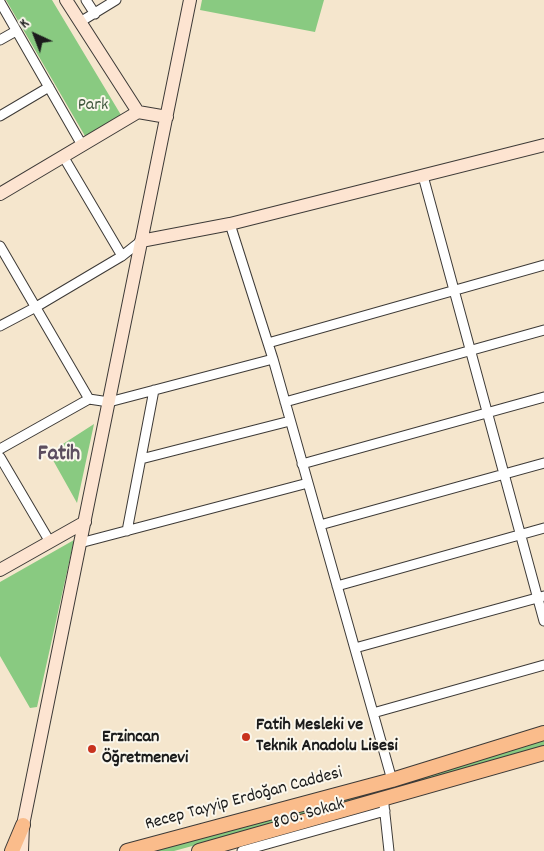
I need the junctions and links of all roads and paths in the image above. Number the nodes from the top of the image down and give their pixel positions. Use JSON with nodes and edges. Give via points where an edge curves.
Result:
{"nodes":[{"id":1,"x":66,"y":0,"type":"edge"},
{"id":2,"x":86,"y":0,"type":"edge"},
{"id":3,"x":116,"y":0,"type":"edge"},
{"id":4,"x":190,"y":0,"type":"edge"},
{"id":5,"x":0,"y":2,"type":"edge"},
{"id":6,"x":95,"y":14,"type":"junction"},
{"id":7,"x":80,"y":22,"type":"junction"},
{"id":8,"x":16,"y":31,"type":"junction"},
{"id":9,"x":0,"y":40,"type":"edge"},
{"id":10,"x":49,"y":88,"type":"junction"},
{"id":11,"x":138,"y":112,"type":"junction"},
{"id":12,"x":0,"y":116,"type":"edge"},
{"id":13,"x":167,"y":116,"type":"junction"},
{"id":14,"x":82,"y":145,"type":"junction"},
{"id":15,"x":544,"y":146,"type":"edge"},
{"id":16,"x":63,"y":156,"type":"junction"},
{"id":17,"x":424,"y":176,"type":"junction"},
{"id":18,"x":0,"y":194,"type":"edge"},
{"id":19,"x":230,"y":224,"type":"junction"},
{"id":20,"x":141,"y":241,"type":"junction"},
{"id":21,"x":0,"y":246,"type":"edge"},
{"id":22,"x":122,"y":256,"type":"junction"},
{"id":23,"x":544,"y":266,"type":"edge"},
{"id":24,"x":454,"y":290,"type":"junction"},
{"id":25,"x":36,"y":307,"type":"junction"},
{"id":26,"x":0,"y":326,"type":"edge"},
{"id":27,"x":544,"y":330,"type":"edge"},
{"id":28,"x":268,"y":343,"type":"junction"},
{"id":29,"x":471,"y":350,"type":"junction"},
{"id":30,"x":273,"y":359,"type":"junction"},
{"id":31,"x":154,"y":390,"type":"junction"},
{"id":32,"x":544,"y":397,"type":"edge"},
{"id":33,"x":88,"y":399,"type":"junction"},
{"id":34,"x":109,"y":402,"type":"junction"},
{"id":35,"x":285,"y":402,"type":"junction"},
{"id":36,"x":488,"y":412,"type":"junction"},
{"id":37,"x":290,"y":421,"type":"junction"},
{"id":38,"x":0,"y":449,"type":"edge"},
{"id":39,"x":0,"y":457,"type":"edge"},
{"id":40,"x":141,"y":459,"type":"junction"},
{"id":41,"x":544,"y":463,"type":"edge"},
{"id":42,"x":302,"y":464,"type":"junction"},
{"id":43,"x":504,"y":474,"type":"junction"},
{"id":44,"x":308,"y":483,"type":"junction"},
{"id":45,"x":85,"y":522,"type":"junction"},
{"id":46,"x":320,"y":525,"type":"junction"},
{"id":47,"x":544,"y":528,"type":"edge"},
{"id":48,"x":127,"y":530,"type":"junction"},
{"id":49,"x":521,"y":534,"type":"junction"},
{"id":50,"x":50,"y":542,"type":"junction"},
{"id":51,"x":80,"y":543,"type":"junction"},
{"id":52,"x":0,"y":570,"type":"edge"},
{"id":53,"x":337,"y":586,"type":"junction"},
{"id":54,"x":541,"y":597,"type":"edge"},
{"id":55,"x":544,"y":621,"type":"edge"},
{"id":56,"x":355,"y":648,"type":"junction"},
{"id":57,"x":544,"y":665,"type":"edge"},
{"id":58,"x":373,"y":713,"type":"junction"},
{"id":59,"x":544,"y":733,"type":"edge"},
{"id":60,"x":544,"y":754,"type":"edge"},
{"id":61,"x":392,"y":780,"type":"junction"},
{"id":62,"x":384,"y":805,"type":"junction"},
{"id":63,"x":23,"y":825,"type":"junction"},
{"id":64,"x":12,"y":851,"type":"edge"},
{"id":65,"x":22,"y":851,"type":"edge"},
{"id":66,"x":126,"y":851,"type":"edge"},
{"id":67,"x":199,"y":851,"type":"edge"},
{"id":68,"x":242,"y":851,"type":"edge"},
{"id":69,"x":389,"y":851,"type":"edge"}],
"edges":[{"from":1,"to":7,"type":"street"},
{"from":2,"to":6,"type":"street"},
{"from":3,"to":6,"type":"street"},
{"from":4,"to":13,"type":"street"},
{"from":5,"to":8,"type":"street"},
{"from":6,"to":7,"type":"street"},
{"from":7,"to":11,"type":"street"},
{"from":8,"to":9,"type":"street"},
{"from":8,"to":10,"type":"street"},
{"from":10,"to":12,"type":"street"},
{"from":10,"to":14,"type":"street"},
{"from":11,"to":13,"type":"street"},
{"from":11,"to":14,"type":"street"},
{"from":13,"to":20,"type":"street"},
{"from":14,"to":16,"type":"street"},
{"from":15,"to":17,"type":"street"},
{"from":16,"to":18,"type":"street"},
{"from":16,"to":22,"type":"street"},
{"from":17,"to":19,"type":"street"},
{"from":17,"to":24,"type":"street"},
{"from":19,"to":20,"type":"street"},
{"from":19,"to":28,"type":"street"},
{"from":20,"to":22,"type":"street"},
{"from":20,"to":34,"type":"street"},
{"from":21,"to":25,"type":"street"},
{"from":22,"to":25,"type":"street"},
{"from":23,"to":24,"type":"street"},
{"from":24,"to":28,"type":"street"},
{"from":24,"to":29,"type":"street"},
{"from":25,"to":26,"type":"street"},
{"from":25,"to":33,"type":"street"},
{"from":27,"to":29,"type":"street"},
{"from":28,"to":30,"type":"street"},
{"from":29,"to":35,"type":"street"},
{"from":29,"to":36,"type":"street"},
{"from":30,"to":31,"type":"street"},
{"from":30,"to":35,"type":"street"},
{"from":31,"to":34,"type":"street"},
{"from":31,"to":40,"type":"street"},
{"from":32,"to":36,"type":"street"},
{"from":33,"to":34,"type":"street"},
{"from":33,"to":38,"type":"street"},
{"from":34,"to":45,"type":"street"},
{"from":35,"to":37,"type":"street"},
{"from":36,"to":42,"type":"street"},
{"from":36,"to":43,"type":"street"},
{"from":37,"to":40,"type":"street"},
{"from":37,"to":42,"type":"street"},
{"from":39,"to":50,"type":"street"},
{"from":40,"to":48,"type":"street"},
{"from":41,"to":43,"type":"street"},
{"from":42,"to":44,"type":"street"},
{"from":43,"to":46,"type":"street"},
{"from":43,"to":49,"type":"street"},
{"from":44,"to":46,"type":"street"},
{"from":44,"to":48,"type":"street"},
{"from":45,"to":50,"type":"street"},
{"from":45,"to":51,"type":"street"},
{"from":46,"to":53,"type":"street"},
{"from":47,"to":49,"type":"street"},
{"from":48,"to":51,"type":"street"},
{"from":49,"to":53,"type":"street"},
{"from":49,"to":54,"type":"street"},
{"from":50,"to":52,"type":"street"},
{"from":51,"to":63,"type":"street"},
{"from":53,"to":56,"type":"street"},
{"from":54,"to":55,"type":"street"},
{"from":54,"to":56,"type":"street"},
{"from":56,"to":58,"type":"street"},
{"from":57,"to":58,"type":"street"},
{"from":58,"to":61,"type":"street"},
{"from":59,"to":61,"type":"main road","name":"Recep Tayyip Erdoğan Caddesi"},
{"from":60,"to":62,"type":"main road","name":"Recep Tayyip Erdoğan Caddesi"},
{"from":61,"to":66,"type":"main road","name":"Recep Tayyip Erdoğan Caddesi"},
{"from":62,"to":67,"type":"main road","name":"Recep Tayyip Erdoğan Caddesi"},
{"from":62,"to":68,"type":"street","name":"800. Sokak"},
{"from":62,"to":69,"type":"street"},
{"from":63,"to":64,"type":"main road"},
{"from":63,"to":65,"type":"street"}]}
